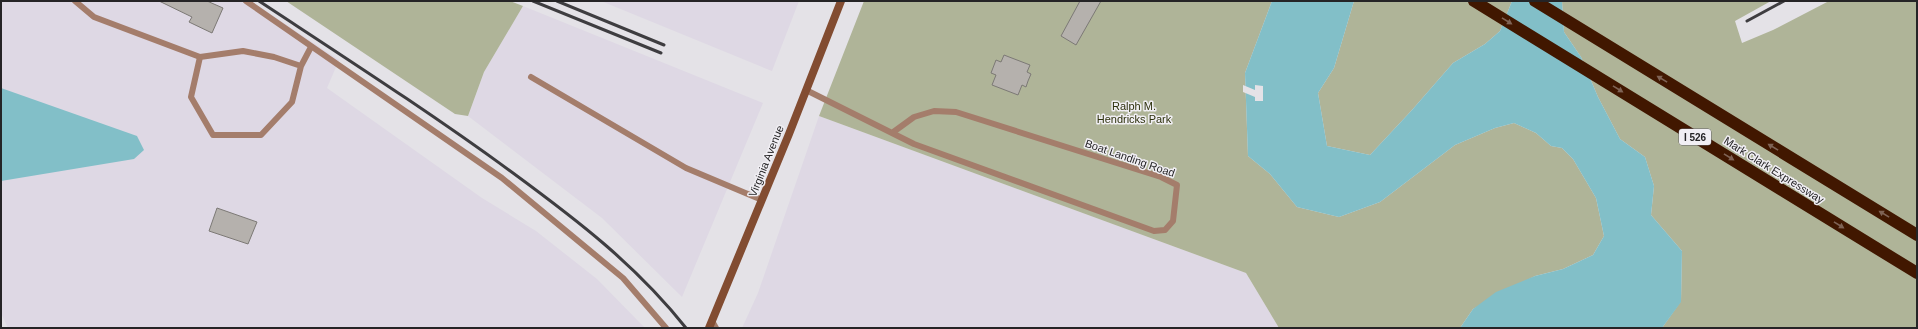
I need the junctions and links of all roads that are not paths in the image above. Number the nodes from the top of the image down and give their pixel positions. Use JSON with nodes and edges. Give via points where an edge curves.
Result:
{"nodes":[{"id":1,"x":75,"y":1,"type":"edge"},
{"id":2,"x":246,"y":1,"type":"edge"},
{"id":3,"x":841,"y":1,"type":"edge"},
{"id":4,"x":1474,"y":1,"type":"edge"},
{"id":5,"x":1535,"y":1,"type":"edge"},
{"id":6,"x":311,"y":47,"type":"junction"},
{"id":7,"x":200,"y":57,"type":"junction"},
{"id":8,"x":301,"y":66,"type":"junction"},
{"id":9,"x":531,"y":77,"type":"dead end"},
{"id":10,"x":806,"y":90,"type":"junction"},
{"id":11,"x":892,"y":133,"type":"junction"},
{"id":12,"x":762,"y":200,"type":"junction"},
{"id":13,"x":1917,"y":235,"type":"edge"},
{"id":14,"x":1917,"y":273,"type":"edge"},
{"id":15,"x":712,"y":326,"type":"edge"},
{"id":16,"x":666,"y":328,"type":"edge"}],
"edges":[{"from":1,"to":7,"type":"lane","via":[[94,17]]},
{"from":2,"to":6,"type":"lane"},
{"from":3,"to":10,"type":"main road","name":"Virginia Avenue"},
{"from":4,"to":14,"type":"highway","name":"Mark Clark Expressway","number":"I 526","one_way":true},
{"from":13,"to":5,"type":"highway","name":"Mark Clark Expressway","one_way":true},
{"from":6,"to":8,"type":"lane"},
{"from":6,"to":16,"type":"lane","via":[[502,178],[623,278]]},
{"from":7,"to":8,"type":"lane","via":[[243,51]]},
{"from":7,"to":8,"type":"lane","via":[[191,98],[213,136],[261,135],[292,102]]},
{"from":9,"to":12,"type":"lane","via":[[686,168]]},
{"from":10,"to":11,"type":"lane","name":"Boat Landing Road"},
{"from":10,"to":12,"type":"main road","name":"Virginia Avenue"},
{"from":11,"to":11,"type":"lane","name":"Boat Landing Road","via":[[914,144],[1154,231],[1165,230],[1173,221],[1177,185],[1161,177],[1010,128],[956,112],[934,112],[914,117]]},
{"from":12,"to":15,"type":"main road","name":"Virginia Avenue"}]}
